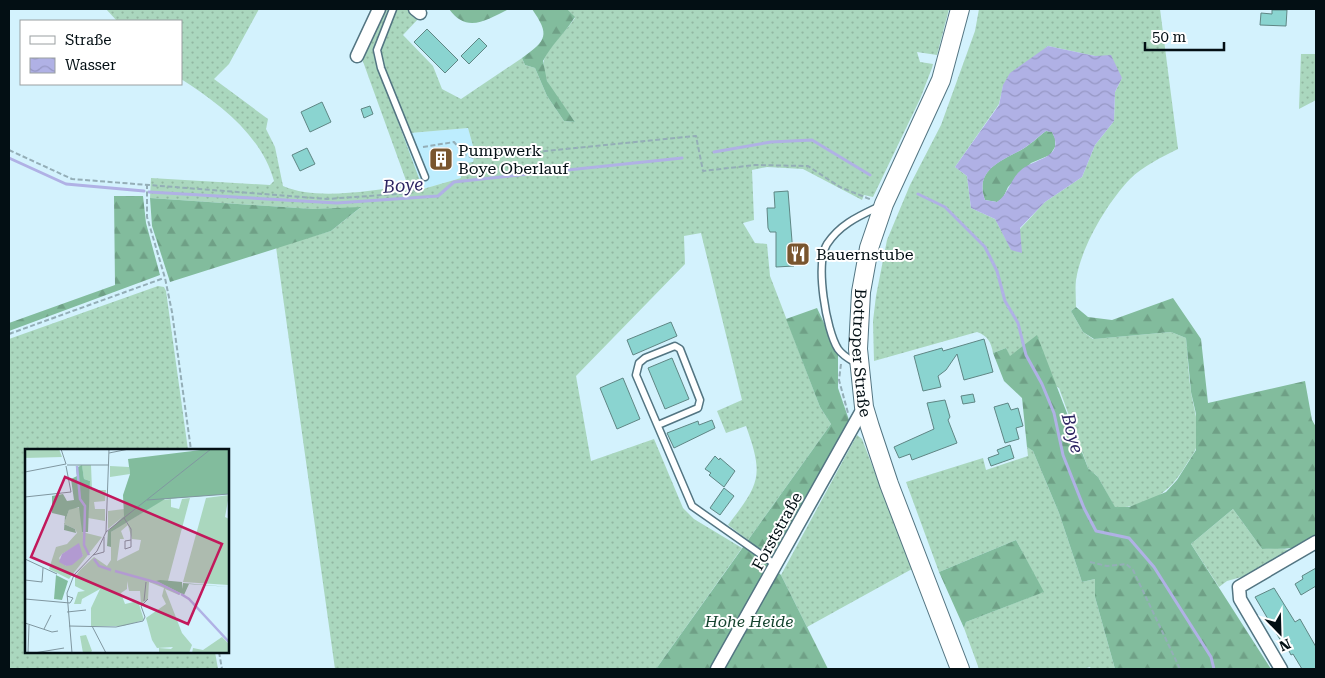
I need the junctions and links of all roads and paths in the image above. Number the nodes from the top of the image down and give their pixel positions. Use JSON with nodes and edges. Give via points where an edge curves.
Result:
{"nodes":[{"id":1,"x":378,"y":9,"type":"edge"},
{"id":2,"x":393,"y":9,"type":"edge"},
{"id":3,"x":960,"y":9,"type":"edge"},
{"id":4,"x":357,"y":56,"type":"dead end"},
{"id":5,"x":9,"y":150,"type":"edge"},
{"id":6,"x":415,"y":151,"type":"junction"},
{"id":7,"x":415,"y":174,"type":"dead end"},
{"id":8,"x":425,"y":176,"type":"dead end"},
{"id":9,"x":147,"y":184,"type":"junction"},
{"id":10,"x":879,"y":202,"type":"junction"},
{"id":11,"x":165,"y":278,"type":"junction"},
{"id":12,"x":9,"y":334,"type":"edge"},
{"id":13,"x":859,"y":365,"type":"junction"},
{"id":14,"x":864,"y":407,"type":"junction"},
{"id":15,"x":658,"y":425,"type":"junction"},
{"id":16,"x":192,"y":449,"type":"edge"},
{"id":17,"x":1316,"y":542,"type":"edge"},
{"id":18,"x":1090,"y":562,"type":"dead end"},
{"id":19,"x":776,"y":565,"type":"junction"},
{"id":20,"x":219,"y":653,"type":"edge"},
{"id":21,"x":222,"y":669,"type":"edge"},
{"id":22,"x":717,"y":669,"type":"edge"},
{"id":23,"x":960,"y":669,"type":"edge"},
{"id":24,"x":1180,"y":669,"type":"edge"},
{"id":25,"x":1281,"y":669,"type":"edge"}],
"edges":[{"from":1,"to":4,"type":"street"},
{"from":2,"to":6,"type":"lane","via":[[377,50],[381,68]]},
{"from":3,"to":10,"type":"main road","name":"Bottroper Straße","via":[[941,80]]},
{"from":5,"to":9,"type":"path","via":[[72,179]]},
{"from":6,"to":8,"type":"lane"},
{"from":6,"to":10,"type":"path","via":[[428,145],[454,142],[465,155],[474,158],[696,136],[703,171],[756,165],[808,166],[840,187]]},
{"from":7,"to":9,"type":"path","via":[[417,189],[411,193],[327,199]]},
{"from":9,"to":11,"type":"path","via":[[147,217]]},
{"from":10,"to":13,"type":"main road","name":"Bottroper Straße","via":[[861,292]]},
{"from":10,"to":13,"type":"lane","via":[[840,229],[826,245],[821,261],[822,295],[837,346],[843,355]]},
{"from":11,"to":12,"type":"path"},
{"from":11,"to":16,"type":"path"},
{"from":13,"to":14,"type":"main road","name":"Bottroper Straße"},
{"from":14,"to":19,"type":"street","name":"Forststraße"},
{"from":14,"to":23,"type":"main road","name":"Bottroper Straße","via":[[889,484]]},
{"from":15,"to":15,"type":"lane","via":[[698,408],[700,404],[680,348],[675,346],[645,358],[637,368],[636,375]]},
{"from":15,"to":19,"type":"lane","via":[[692,506]]},
{"from":17,"to":25,"type":"street","via":[[1239,587],[1240,599]]},
{"from":18,"to":24,"type":"path","via":[[1107,566],[1126,564],[1132,570]]},
{"from":19,"to":22,"type":"street","name":"Forststraße"},
{"from":20,"to":21,"type":"path"}]}
